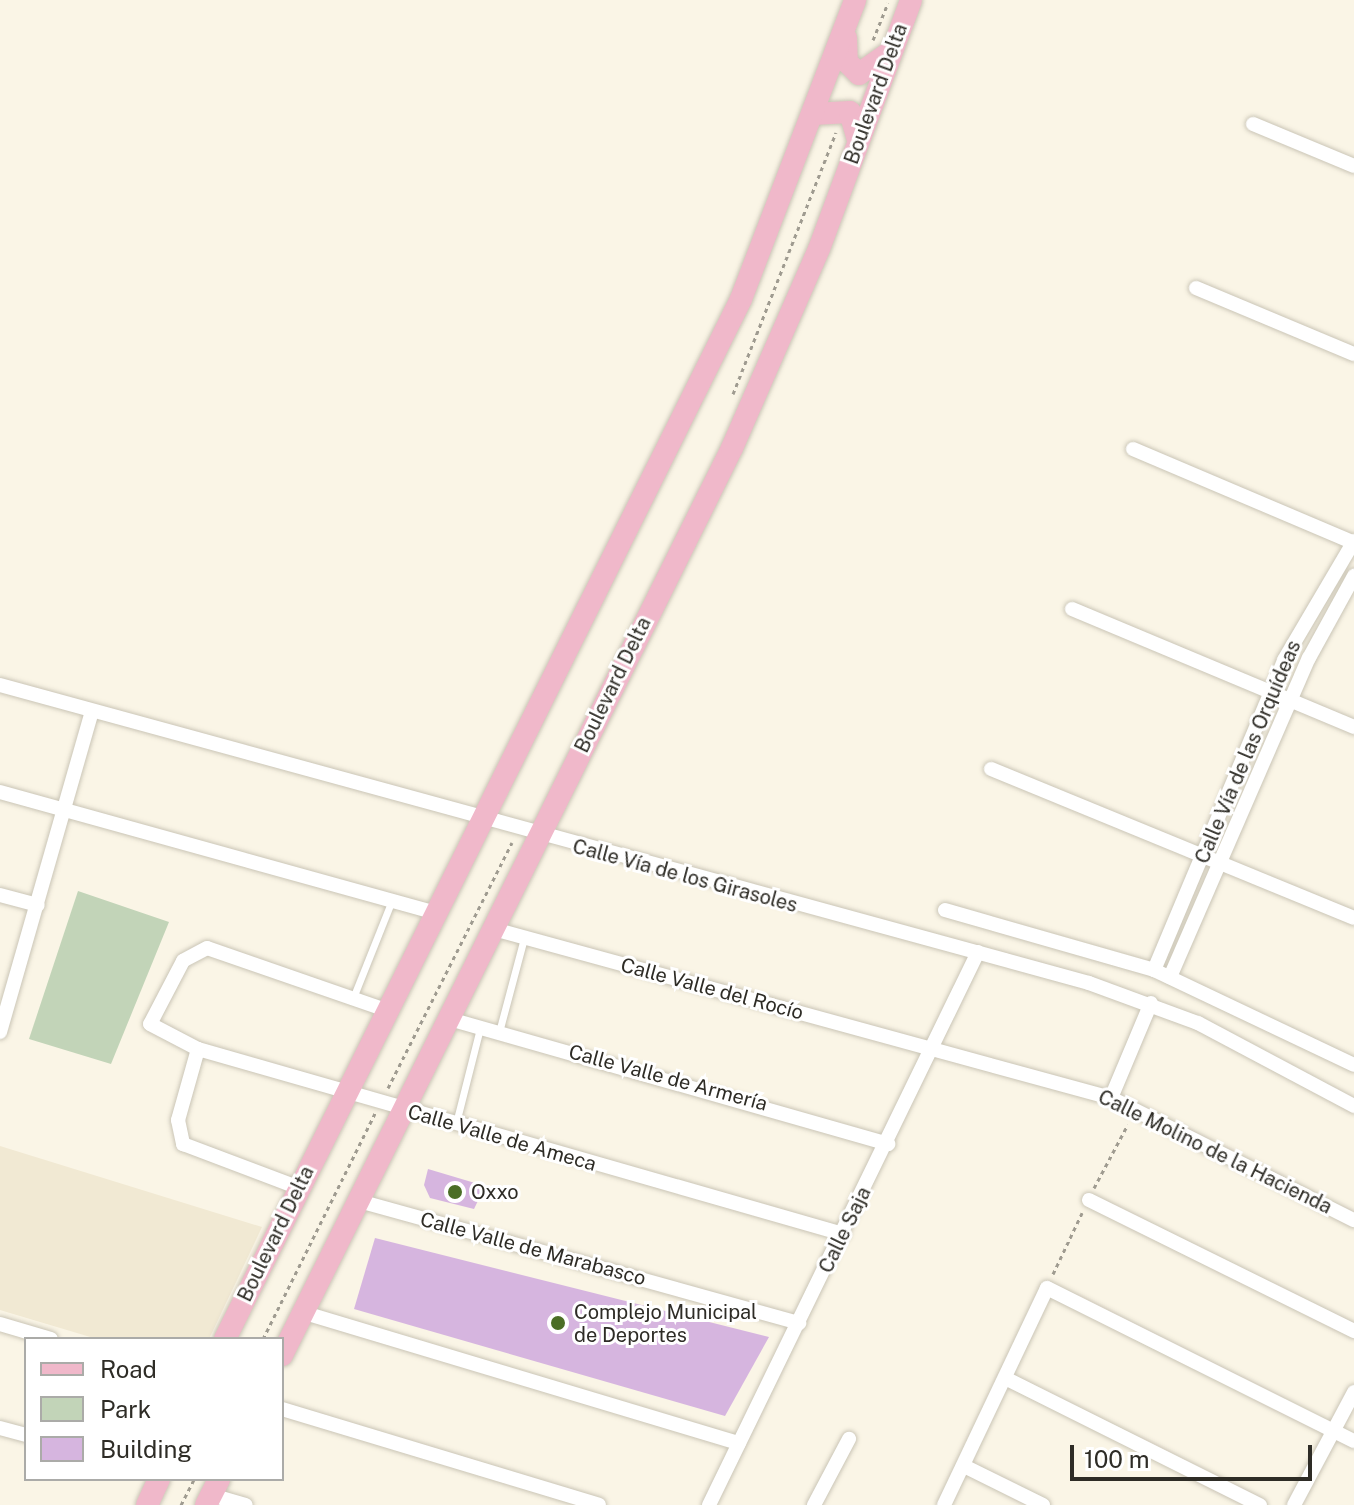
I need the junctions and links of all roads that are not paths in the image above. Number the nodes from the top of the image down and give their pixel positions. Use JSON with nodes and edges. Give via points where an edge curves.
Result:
{"nodes":[{"id":1,"x":855,"y":0,"type":"edge"},
{"id":2,"x":911,"y":0,"type":"edge"},
{"id":3,"x":846,"y":29,"type":"junction"},
{"id":4,"x":882,"y":48,"type":"junction"},
{"id":5,"x":813,"y":114,"type":"junction"},
{"id":6,"x":1253,"y":124,"type":"dead end"},
{"id":7,"x":859,"y":142,"type":"junction"},
{"id":8,"x":1354,"y":166,"type":"edge"},
{"id":9,"x":1196,"y":288,"type":"dead end"},
{"id":10,"x":1354,"y":354,"type":"edge"},
{"id":11,"x":1133,"y":449,"type":"dead end"},
{"id":12,"x":1354,"y":542,"type":"edge"},
{"id":13,"x":1354,"y":576,"type":"edge"},
{"id":14,"x":1072,"y":609,"type":"dead end"},
{"id":15,"x":0,"y":685,"type":"edge"},
{"id":16,"x":1270,"y":694,"type":"junction"},
{"id":17,"x":1290,"y":700,"type":"junction"},
{"id":18,"x":92,"y":712,"type":"junction"},
{"id":19,"x":1354,"y":727,"type":"edge"},
{"id":20,"x":991,"y":769,"type":"dead end"},
{"id":21,"x":0,"y":792,"type":"edge"},
{"id":22,"x":65,"y":810,"type":"junction"},
{"id":23,"x":482,"y":821,"type":"junction"},
{"id":24,"x":528,"y":834,"type":"junction"},
{"id":25,"x":1206,"y":855,"type":"junction"},
{"id":26,"x":1222,"y":862,"type":"junction"},
{"id":27,"x":0,"y":895,"type":"edge"},
{"id":28,"x":392,"y":900,"type":"junction"},
{"id":29,"x":38,"y":905,"type":"junction"},
{"id":30,"x":945,"y":910,"type":"dead end"},
{"id":31,"x":433,"y":912,"type":"junction"},
{"id":32,"x":1354,"y":918,"type":"edge"},
{"id":33,"x":490,"y":928,"type":"junction"},
{"id":34,"x":524,"y":938,"type":"junction"},
{"id":35,"x":978,"y":952,"type":"junction"},
{"id":36,"x":1154,"y":970,"type":"junction"},
{"id":37,"x":1170,"y":977,"type":"junction"},
{"id":38,"x":5,"y":996,"type":"edge"},
{"id":39,"x":353,"y":998,"type":"junction"},
{"id":40,"x":1151,"y":1003,"type":"junction"},
{"id":41,"x":386,"y":1010,"type":"junction"},
{"id":42,"x":446,"y":1018,"type":"junction"},
{"id":43,"x":480,"y":1028,"type":"junction"},
{"id":44,"x":0,"y":1032,"type":"edge"},
{"id":45,"x":499,"y":1033,"type":"junction"},
{"id":46,"x":198,"y":1049,"type":"junction"},
{"id":47,"x":935,"y":1049,"type":"junction"},
{"id":48,"x":1354,"y":1065,"type":"edge"},
{"id":49,"x":346,"y":1093,"type":"junction"},
{"id":50,"x":1111,"y":1098,"type":"junction"},
{"id":51,"x":1354,"y":1106,"type":"edge"},
{"id":52,"x":403,"y":1109,"type":"junction"},
{"id":53,"x":455,"y":1127,"type":"junction"},
{"id":54,"x":888,"y":1144,"type":"junction"},
{"id":55,"x":297,"y":1187,"type":"junction"},
{"id":56,"x":1089,"y":1200,"type":"dead end"},
{"id":57,"x":359,"y":1201,"type":"junction"},
{"id":58,"x":1354,"y":1220,"type":"edge"},
{"id":59,"x":843,"y":1234,"type":"junction"},
{"id":60,"x":305,"y":1313,"type":"junction"},
{"id":61,"x":799,"y":1323,"type":"junction"},
{"id":62,"x":0,"y":1324,"type":"edge"},
{"id":63,"x":1354,"y":1331,"type":"edge"},
{"id":64,"x":44,"y":1337,"type":"edge"},
{"id":65,"x":226,"y":1337,"type":"edge"},
{"id":66,"x":284,"y":1351,"type":"edge"},
{"id":67,"x":1005,"y":1378,"type":"junction"},
{"id":68,"x":1354,"y":1392,"type":"edge"},
{"id":69,"x":284,"y":1410,"type":"edge"},
{"id":70,"x":0,"y":1428,"type":"edge"},
{"id":71,"x":1332,"y":1430,"type":"junction"},
{"id":72,"x":24,"y":1434,"type":"edge"},
{"id":73,"x":849,"y":1439,"type":"dead end"},
{"id":74,"x":1354,"y":1441,"type":"edge"},
{"id":75,"x":739,"y":1443,"type":"junction"},
{"id":76,"x":966,"y":1467,"type":"junction"},
{"id":77,"x":157,"y":1481,"type":"edge"},
{"id":78,"x":212,"y":1493,"type":"edge"},
{"id":79,"x":147,"y":1505,"type":"edge"},
{"id":80,"x":246,"y":1505,"type":"edge"},
{"id":81,"x":599,"y":1505,"type":"edge"},
{"id":82,"x":709,"y":1505,"type":"edge"},
{"id":83,"x":814,"y":1505,"type":"edge"},
{"id":84,"x":944,"y":1505,"type":"edge"},
{"id":85,"x":1043,"y":1505,"type":"edge"},
{"id":86,"x":1260,"y":1505,"type":"edge"},
{"id":87,"x":1294,"y":1505,"type":"edge"}],
"edges":[{"from":1,"to":3,"type":"main road","name":"Boulevard Delta"},
{"from":2,"to":4,"type":"main road","name":"Boulevard Delta"},
{"from":3,"to":4,"type":"main road","via":[[854,72],[872,70]]},
{"from":3,"to":5,"type":"main road","name":"Boulevard Delta"},
{"from":4,"to":7,"type":"main road","name":"Boulevard Delta"},
{"from":5,"to":7,"type":"main road","via":[[846,109]]},
{"from":5,"to":23,"type":"main road","name":"Boulevard Delta","via":[[741,299]]},
{"from":6,"to":8,"type":"street"},
{"from":7,"to":24,"type":"main road","name":"Boulevard Delta","via":[[732,448]]},
{"from":9,"to":10,"type":"street"},
{"from":11,"to":12,"type":"street"},
{"from":12,"to":16,"type":"street","name":"Calle Vía de las Orquídeas","via":[[1325,580]]},
{"from":13,"to":17,"type":"street","name":"Calle Vía de las Orquídeas"},
{"from":14,"to":16,"type":"street"},
{"from":15,"to":18,"type":"street","name":"Calle Vía de los Girasoles"},
{"from":16,"to":17,"type":"street"},
{"from":16,"to":25,"type":"street","name":"Calle Vía de las Orquídeas"},
{"from":17,"to":19,"type":"street"},
{"from":17,"to":26,"type":"street","name":"Calle Vía de las Orquídeas"},
{"from":18,"to":22,"type":"street"},
{"from":18,"to":23,"type":"street","name":"Calle Vía de los Girasoles"},
{"from":20,"to":25,"type":"street"},
{"from":21,"to":22,"type":"street"},
{"from":22,"to":28,"type":"street"},
{"from":22,"to":29,"type":"street"},
{"from":23,"to":24,"type":"street","name":"Calle Vía de los Girasoles"},
{"from":23,"to":31,"type":"main road","name":"Boulevard Delta"},
{"from":24,"to":33,"type":"main road","name":"Boulevard Delta"},
{"from":24,"to":35,"type":"street","name":"Calle Vía de los Girasoles"},
{"from":25,"to":26,"type":"street"},
{"from":25,"to":36,"type":"street","name":"Calle Vía de las Orquídeas"},
{"from":26,"to":32,"type":"street"},
{"from":26,"to":37,"type":"street","name":"Calle Vía de las Orquídeas"},
{"from":27,"to":29,"type":"street"},
{"from":28,"to":31,"type":"street"},
{"from":28,"to":39,"type":"lane"},
{"from":29,"to":38,"type":"street"},
{"from":30,"to":36,"type":"street"},
{"from":31,"to":41,"type":"main road","name":"Boulevard Delta"},
{"from":33,"to":34,"type":"street","name":"Calle Valle del Rocío"},
{"from":33,"to":42,"type":"main road","name":"Boulevard Delta"},
{"from":34,"to":45,"type":"lane"},
{"from":34,"to":47,"type":"street","name":"Calle Valle del Rocío"},
{"from":35,"to":40,"type":"street","name":"Calle Vía de los Girasoles"},
{"from":35,"to":47,"type":"street","name":"Calle Saja"},
{"from":36,"to":37,"type":"street"},
{"from":37,"to":48,"type":"street"},
{"from":38,"to":44,"type":"street"},
{"from":39,"to":41,"type":"street"},
{"from":39,"to":46,"type":"street","name":"Calle Valle de Ameca","via":[[214,950],[191,953],[166,985],[150,1024],[162,1036]]},
{"from":40,"to":50,"type":"street"},
{"from":40,"to":51,"type":"street","name":"Calle Vía de los Girasoles","via":[[1296,1069]]},
{"from":41,"to":49,"type":"main road","name":"Boulevard Delta"},
{"from":42,"to":43,"type":"street","name":"Calle Valle de Armería"},
{"from":42,"to":52,"type":"main road","name":"Boulevard Delta"},
{"from":43,"to":45,"type":"street","name":"Calle Valle de Armería"},
{"from":43,"to":53,"type":"lane"},
{"from":45,"to":54,"type":"street","name":"Calle Valle de Armería"},
{"from":46,"to":49,"type":"street","name":"Calle Valle de Ameca"},
{"from":46,"to":55,"type":"street","via":[[177,1131],[183,1144]]},
{"from":47,"to":50,"type":"street","name":"Calle Molino de la Hacienda"},
{"from":47,"to":54,"type":"street","name":"Calle Saja"},
{"from":49,"to":52,"type":"street","name":"Calle Valle de Ameca"},
{"from":49,"to":55,"type":"main road","name":"Boulevard Delta"},
{"from":50,"to":58,"type":"street","name":"Calle Molino de la Hacienda"},
{"from":52,"to":53,"type":"street","name":"Calle Valle de Ameca"},
{"from":52,"to":57,"type":"main road","name":"Boulevard Delta"},
{"from":53,"to":59,"type":"street","name":"Calle Valle de Ameca"},
{"from":54,"to":59,"type":"street","name":"Calle Saja"},
{"from":55,"to":65,"type":"main road","name":"Boulevard Delta"},
{"from":56,"to":63,"type":"street"},
{"from":57,"to":60,"type":"main road","name":"Boulevard Delta"},
{"from":57,"to":61,"type":"street","name":"Calle Valle de Marabasco"},
{"from":59,"to":61,"type":"street","name":"Calle Saja"},
{"from":60,"to":66,"type":"main road","name":"Boulevard Delta"},
{"from":60,"to":75,"type":"street"},
{"from":61,"to":75,"type":"street","name":"Calle Saja"},
{"from":62,"to":64,"type":"street"},
{"from":67,"to":71,"type":"street","via":[[1047,1288]]},
{"from":67,"to":76,"type":"street"},
{"from":67,"to":86,"type":"street"},
{"from":68,"to":71,"type":"street"},
{"from":69,"to":81,"type":"street"},
{"from":70,"to":72,"type":"street"},
{"from":71,"to":74,"type":"street"},
{"from":71,"to":87,"type":"street"},
{"from":73,"to":83,"type":"street"},
{"from":75,"to":82,"type":"street","name":"Calle Saja"},
{"from":76,"to":84,"type":"street"},
{"from":76,"to":85,"type":"street"},
{"from":77,"to":79,"type":"main road"},
{"from":78,"to":80,"type":"street"}]}
